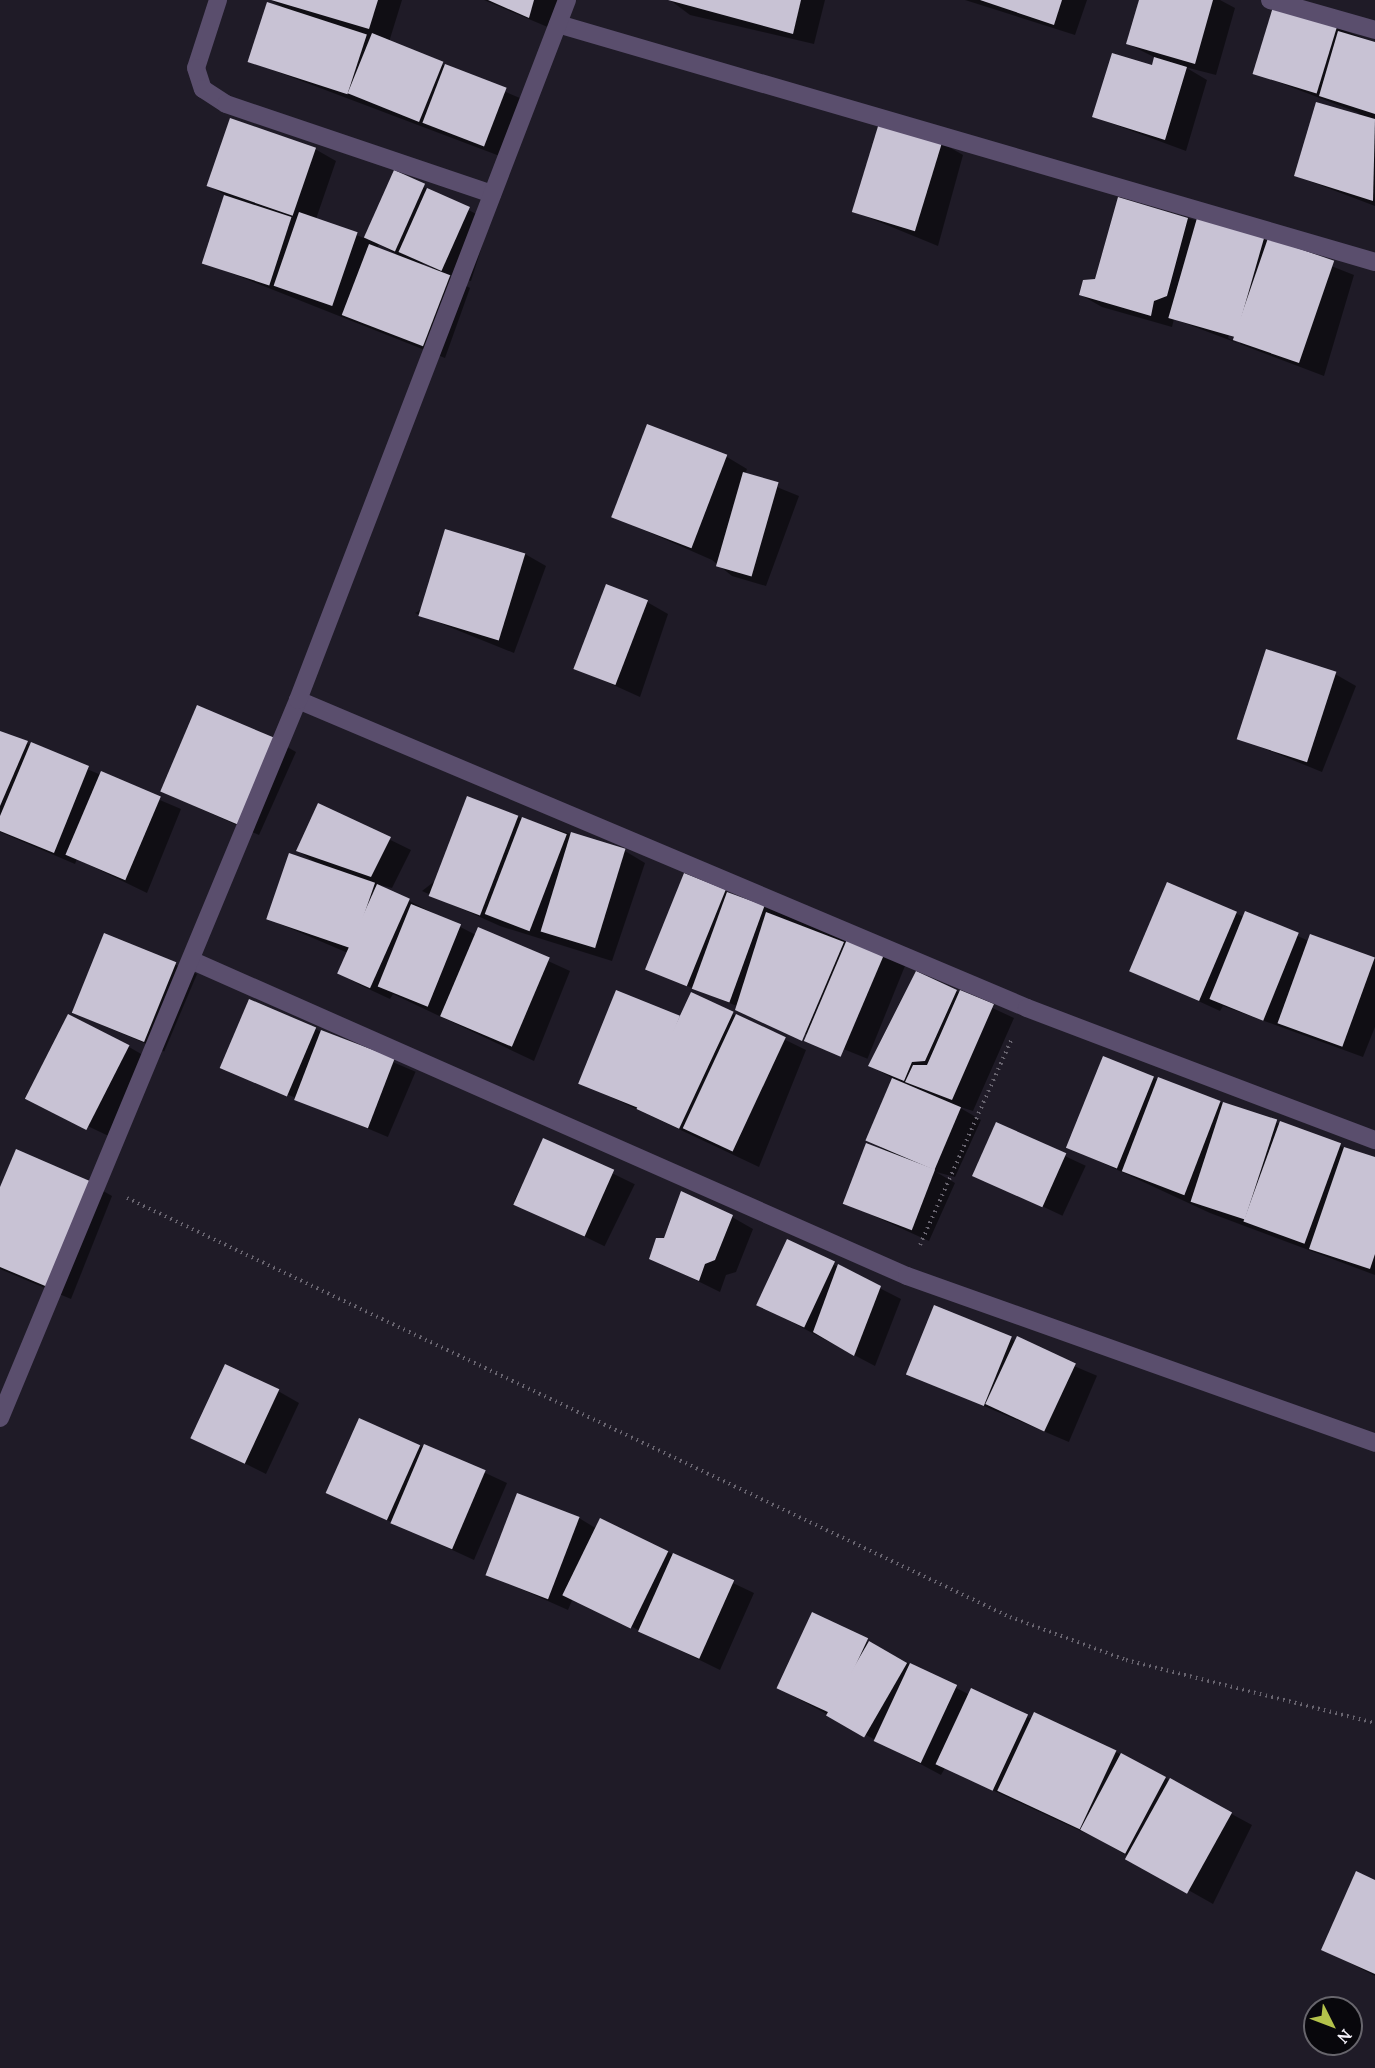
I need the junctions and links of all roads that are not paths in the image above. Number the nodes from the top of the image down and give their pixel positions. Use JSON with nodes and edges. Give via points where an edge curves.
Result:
{"nodes":[{"id":1,"x":218,"y":0,"type":"edge"},
{"id":2,"x":567,"y":0,"type":"edge"},
{"id":3,"x":1270,"y":0,"type":"edge"},
{"id":4,"x":558,"y":24,"type":"junction"},
{"id":5,"x":1375,"y":30,"type":"edge"},
{"id":6,"x":492,"y":194,"type":"junction"},
{"id":7,"x":1375,"y":262,"type":"edge"},
{"id":8,"x":298,"y":700,"type":"junction"},
{"id":9,"x":194,"y":961,"type":"junction"},
{"id":10,"x":1375,"y":1140,"type":"edge"},
{"id":11,"x":0,"y":1418,"type":"edge"},
{"id":12,"x":1375,"y":1443,"type":"edge"}],
"edges":[{"from":1,"to":6,"type":"street","via":[[196,68],[203,89],[225,104]]},
{"from":2,"to":4,"type":"street"},
{"from":3,"to":5,"type":"street"},
{"from":4,"to":6,"type":"street"},
{"from":4,"to":7,"type":"street"},
{"from":6,"to":8,"type":"street"},
{"from":8,"to":9,"type":"street"},
{"from":8,"to":10,"type":"street","via":[[1027,1008]]},
{"from":9,"to":11,"type":"street"},
{"from":9,"to":12,"type":"street","via":[[907,1276]]}]}
